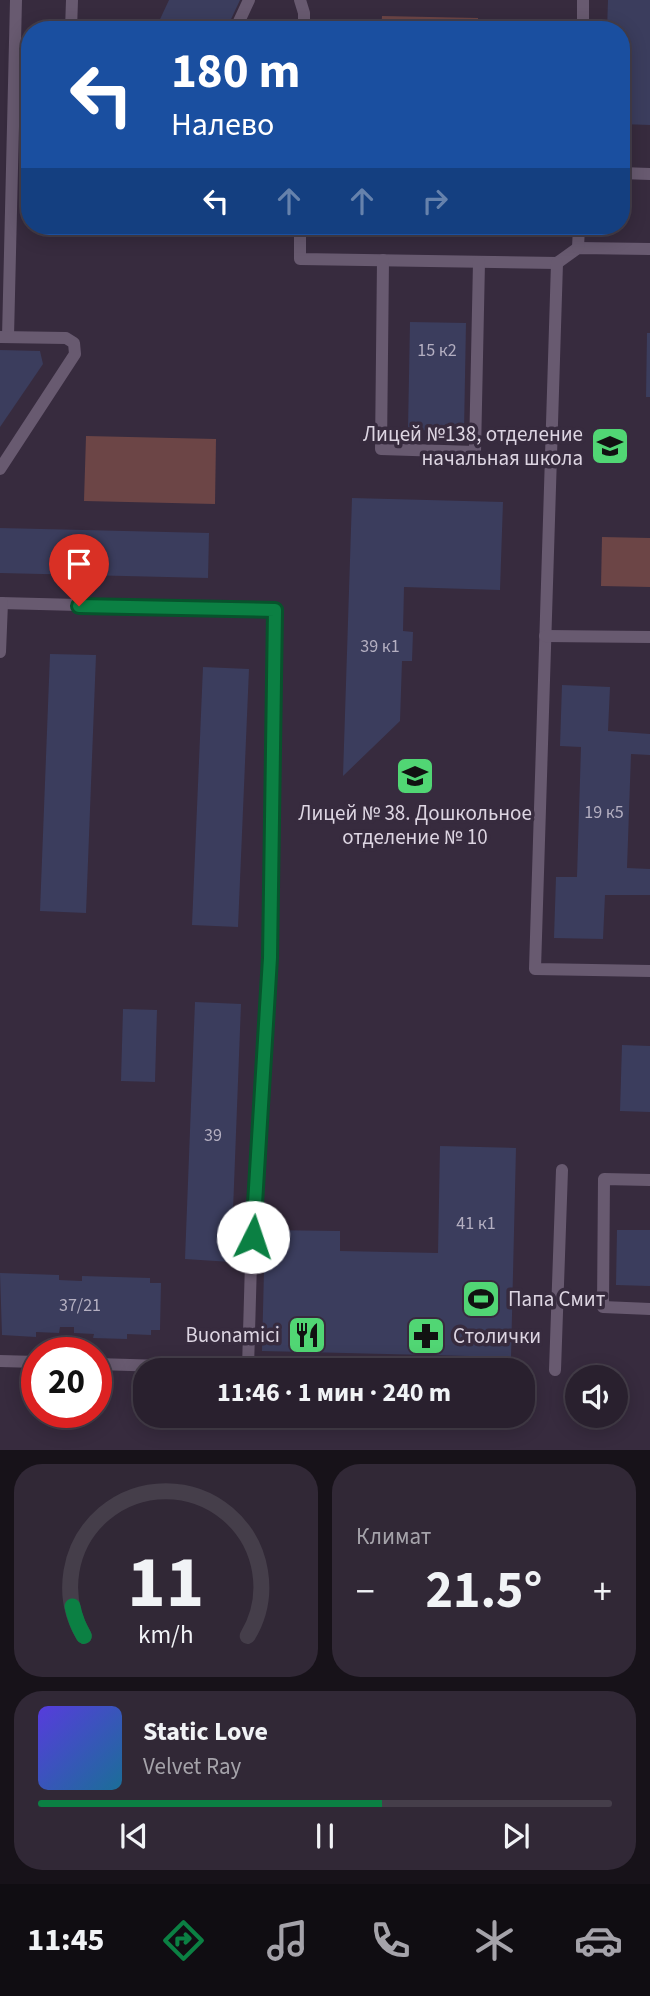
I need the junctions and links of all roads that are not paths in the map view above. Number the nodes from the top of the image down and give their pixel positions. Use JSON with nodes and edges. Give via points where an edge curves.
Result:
{"nodes":[{"id":1,"x":16,"y":0,"type":"edge"},
{"id":2,"x":72,"y":0,"type":"edge"},
{"id":3,"x":249,"y":0,"type":"edge"},
{"id":4,"x":300,"y":0,"type":"edge"},
{"id":5,"x":583,"y":0,"type":"edge"},
{"id":6,"x":71,"y":21,"type":"edge"},
{"id":7,"x":239,"y":21,"type":"edge"},
{"id":8,"x":304,"y":21,"type":"edge"},
{"id":9,"x":583,"y":21,"type":"edge"},
{"id":10,"x":630,"y":173,"type":"edge"},
{"id":11,"x":650,"y":174,"type":"edge"},
{"id":12,"x":300,"y":235,"type":"edge"},
{"id":13,"x":579,"y":235,"type":"edge"},
{"id":14,"x":579,"y":248,"type":"junction"},
{"id":15,"x":650,"y":249,"type":"edge"},
{"id":16,"x":383,"y":260,"type":"junction"},
{"id":17,"x":479,"y":262,"type":"junction"},
{"id":18,"x":557,"y":263,"type":"junction"},
{"id":19,"x":4,"y":337,"type":"edge"},
{"id":20,"x":0,"y":469,"type":"edge"},
{"id":21,"x":1,"y":603,"type":"edge"},
{"id":22,"x":545,"y":636,"type":"junction"},
{"id":23,"x":650,"y":637,"type":"edge"},
{"id":24,"x":0,"y":652,"type":"edge"},
{"id":25,"x":650,"y":971,"type":"edge"},
{"id":26,"x":562,"y":1170,"type":"dead end"},
{"id":27,"x":650,"y":1180,"type":"edge"},
{"id":28,"x":650,"y":1309,"type":"edge"},
{"id":29,"x":248,"y":1358,"type":"edge"},
{"id":30,"x":0,"y":1361,"type":"edge"},
{"id":31,"x":21,"y":1362,"type":"edge"},
{"id":32,"x":112,"y":1364,"type":"edge"},
{"id":33,"x":133,"y":1365,"type":"edge"},
{"id":34,"x":555,"y":1370,"type":"dead end"}],
"edges":[{"from":1,"to":19,"type":"lane"},
{"from":2,"to":6,"type":"lane"},
{"from":3,"to":7,"type":"lane"},
{"from":4,"to":8,"type":"lane"},
{"from":5,"to":9,"type":"lane"},
{"from":10,"to":11,"type":"lane"},
{"from":12,"to":16,"type":"lane","via":[[300,259]]},
{"from":13,"to":14,"type":"lane"},
{"from":14,"to":15,"type":"lane"},
{"from":14,"to":18,"type":"lane"},
{"from":16,"to":17,"type":"lane"},
{"from":16,"to":17,"type":"lane","via":[[381,449],[475,452]]},
{"from":17,"to":18,"type":"lane"},
{"from":18,"to":22,"type":"lane"},
{"from":19,"to":20,"type":"lane","via":[[66,338],[74,343],[75,354]]},
{"from":21,"to":24,"type":"lane"},
{"from":21,"to":29,"type":"lane","via":[[275,610],[270,958]]},
{"from":22,"to":23,"type":"lane"},
{"from":22,"to":25,"type":"lane","via":[[535,969]]},
{"from":26,"to":34,"type":"lane"},
{"from":27,"to":28,"type":"lane","via":[[604,1179],[603,1307]]},
{"from":30,"to":31,"type":"lane"},
{"from":32,"to":33,"type":"lane"}]}
